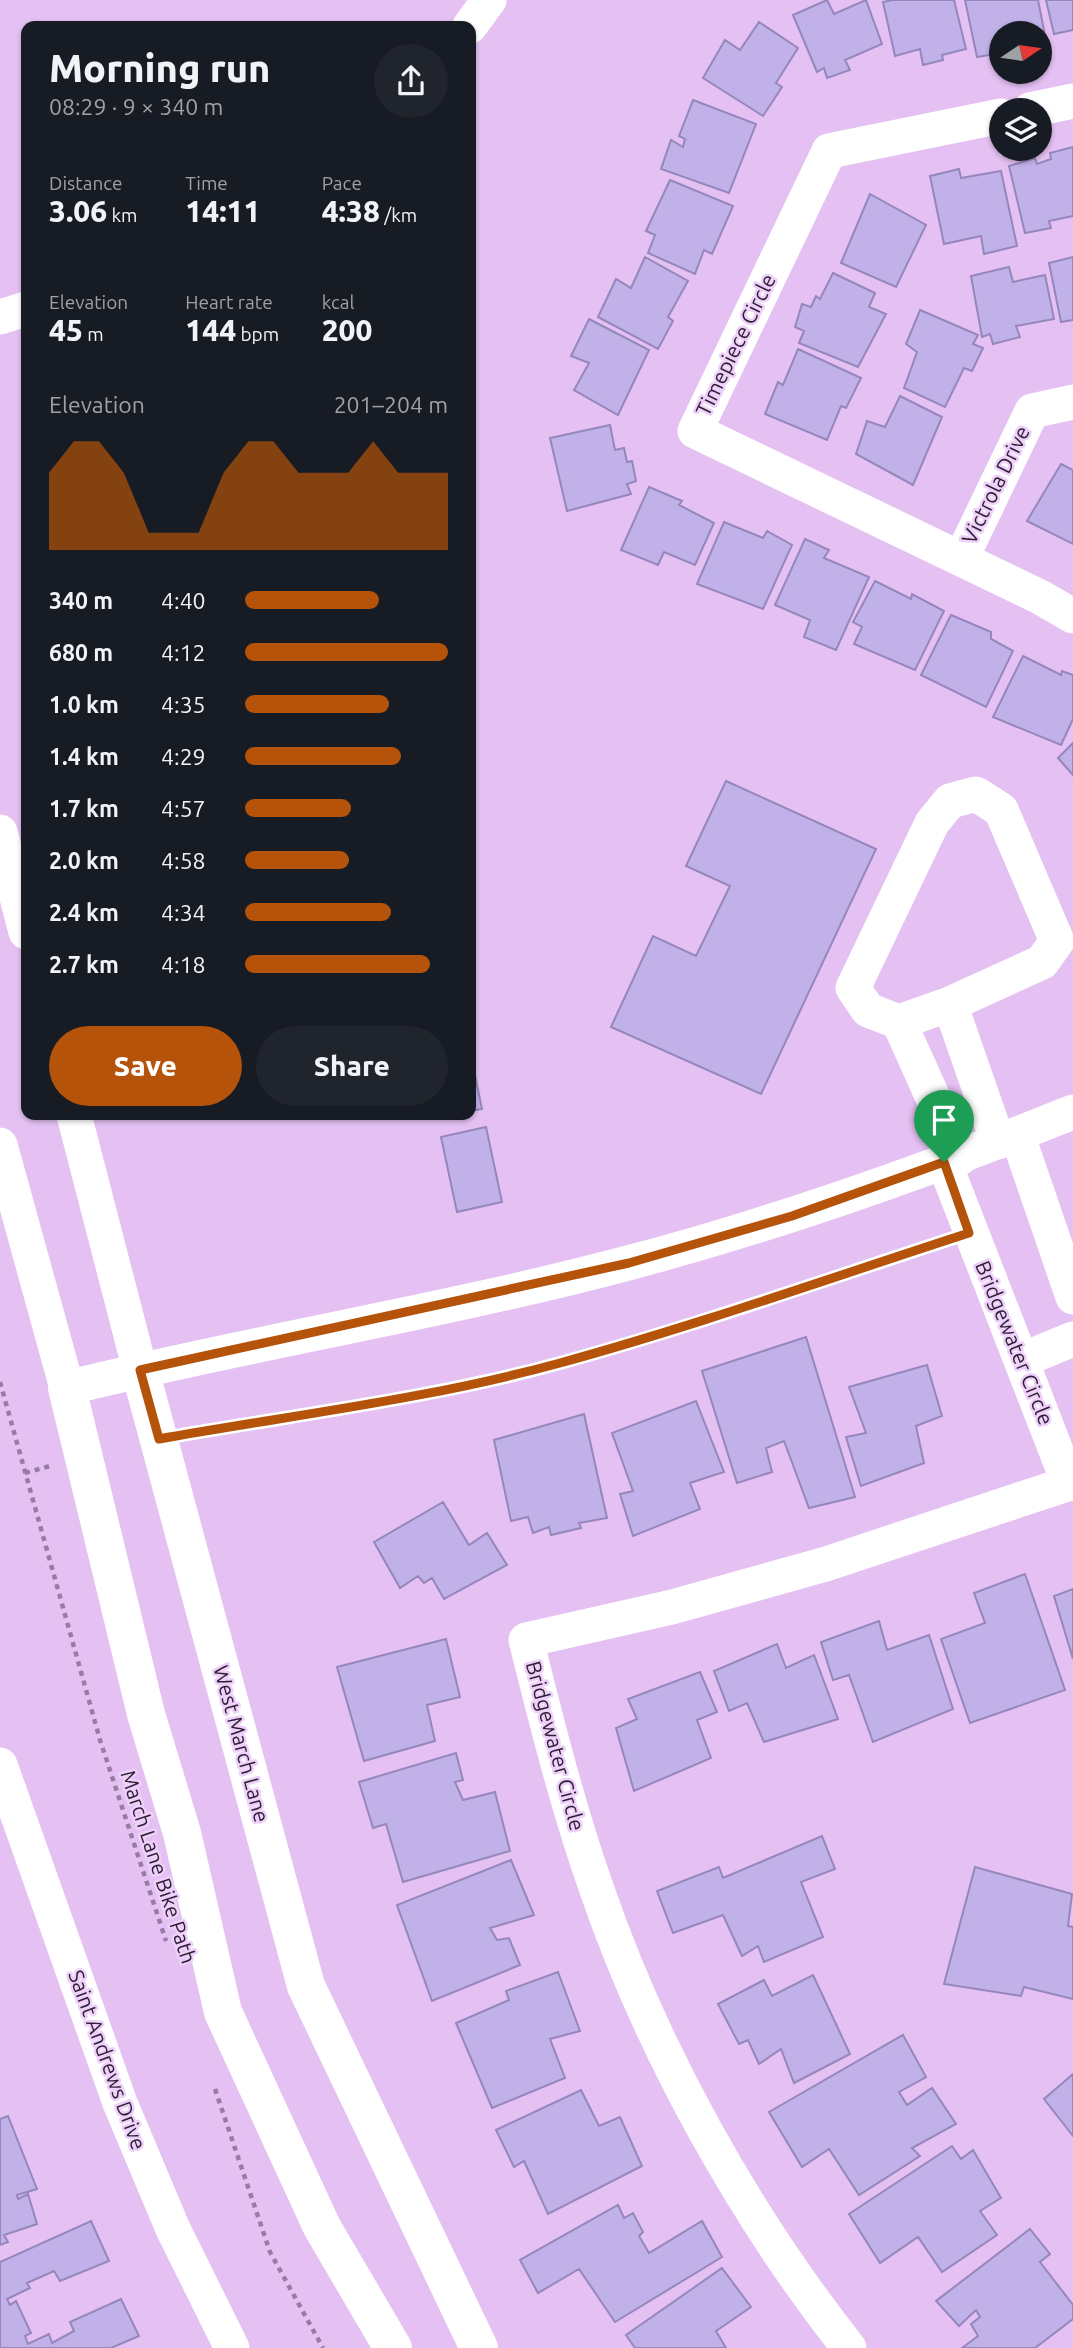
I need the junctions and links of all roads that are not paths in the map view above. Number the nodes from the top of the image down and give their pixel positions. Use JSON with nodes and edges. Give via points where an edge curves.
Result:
{"nodes":[{"id":1,"x":489,"y":0,"type":"edge"},
{"id":2,"x":474,"y":21,"type":"edge"},
{"id":3,"x":1073,"y":102,"type":"edge"},
{"id":4,"x":1052,"y":106,"type":"edge"},
{"id":5,"x":989,"y":118,"type":"edge"},
{"id":6,"x":21,"y":311,"type":"edge"},
{"id":7,"x":0,"y":317,"type":"edge"},
{"id":8,"x":1073,"y":402,"type":"edge"},
{"id":9,"x":961,"y":559,"type":"junction"},
{"id":10,"x":1073,"y":616,"type":"edge"},
{"id":11,"x":0,"y":832,"type":"edge"},
{"id":12,"x":21,"y":913,"type":"edge"},
{"id":13,"x":950,"y":1004,"type":"junction"},
{"id":14,"x":899,"y":1022,"type":"junction"},
{"id":15,"x":963,"y":1047,"type":"junction"},
{"id":16,"x":918,"y":1066,"type":"junction"},
{"id":17,"x":1073,"y":1112,"type":"edge"},
{"id":18,"x":75,"y":1120,"type":"edge"},
{"id":19,"x":1007,"y":1138,"type":"junction"},
{"id":20,"x":0,"y":1145,"type":"edge"},
{"id":21,"x":952,"y":1160,"type":"junction"},
{"id":22,"x":1073,"y":1297,"type":"edge"},
{"id":23,"x":1073,"y":1339,"type":"edge"},
{"id":24,"x":1021,"y":1360,"type":"junction"},
{"id":25,"x":140,"y":1370,"type":"junction"},
{"id":26,"x":66,"y":1388,"type":"junction"},
{"id":27,"x":1071,"y":1483,"type":"edge"},
{"id":28,"x":0,"y":1765,"type":"edge"},
{"id":29,"x":232,"y":2348,"type":"edge"},
{"id":30,"x":393,"y":2348,"type":"edge"},
{"id":31,"x":480,"y":2348,"type":"edge"},
{"id":32,"x":849,"y":2348,"type":"edge"}],
"edges":[{"from":1,"to":2,"type":"street"},
{"from":3,"to":4,"type":"street"},
{"from":5,"to":9,"type":"street","name":"Timepiece Circle","via":[[830,151],[695,431]]},
{"from":6,"to":7,"type":"street"},
{"from":8,"to":9,"type":"street","name":"Victrola Drive","via":[[1032,411]]},
{"from":9,"to":10,"type":"street","name":"Timepiece Circle"},
{"from":11,"to":12,"type":"street"},
{"from":13,"to":14,"type":"street"},
{"from":13,"to":14,"type":"street","via":[[1042,962],[1057,941],[1001,810],[976,794],[950,801],[932,823],[853,988],[868,1010]]},
{"from":13,"to":15,"type":"street"},
{"from":14,"to":16,"type":"street","name":"Bridgewater Circle"},
{"from":15,"to":16,"type":"street"},
{"from":15,"to":19,"type":"street"},
{"from":16,"to":21,"type":"street","name":"Bridgewater Circle"},
{"from":17,"to":19,"type":"street"},
{"from":18,"to":25,"type":"street","name":"West March Lane"},
{"from":19,"to":21,"type":"street"},
{"from":19,"to":22,"type":"street"},
{"from":20,"to":26,"type":"street"},
{"from":21,"to":24,"type":"street","name":"Bridgewater Circle","via":[[969,1233]]},
{"from":21,"to":25,"type":"street","via":[[792,1216],[629,1263]]},
{"from":23,"to":24,"type":"street"},
{"from":24,"to":27,"type":"street","name":"Bridgewater Circle"},
{"from":25,"to":26,"type":"street"},
{"from":25,"to":31,"type":"main road","name":"West March Lane","via":[[306,1986]]},
{"from":26,"to":30,"type":"main road","via":[[146,1714],[182,1833],[223,2012],[322,2227]]},
{"from":27,"to":32,"type":"street","name":"Bridgewater Circle","via":[[813,1567],[672,1607],[526,1640],[560,1776],[593,1879],[643,2004],[752,2210]]},
{"from":28,"to":29,"type":"street","name":"Saint Andrews Drive","via":[[120,2104],[173,2229]]}]}
